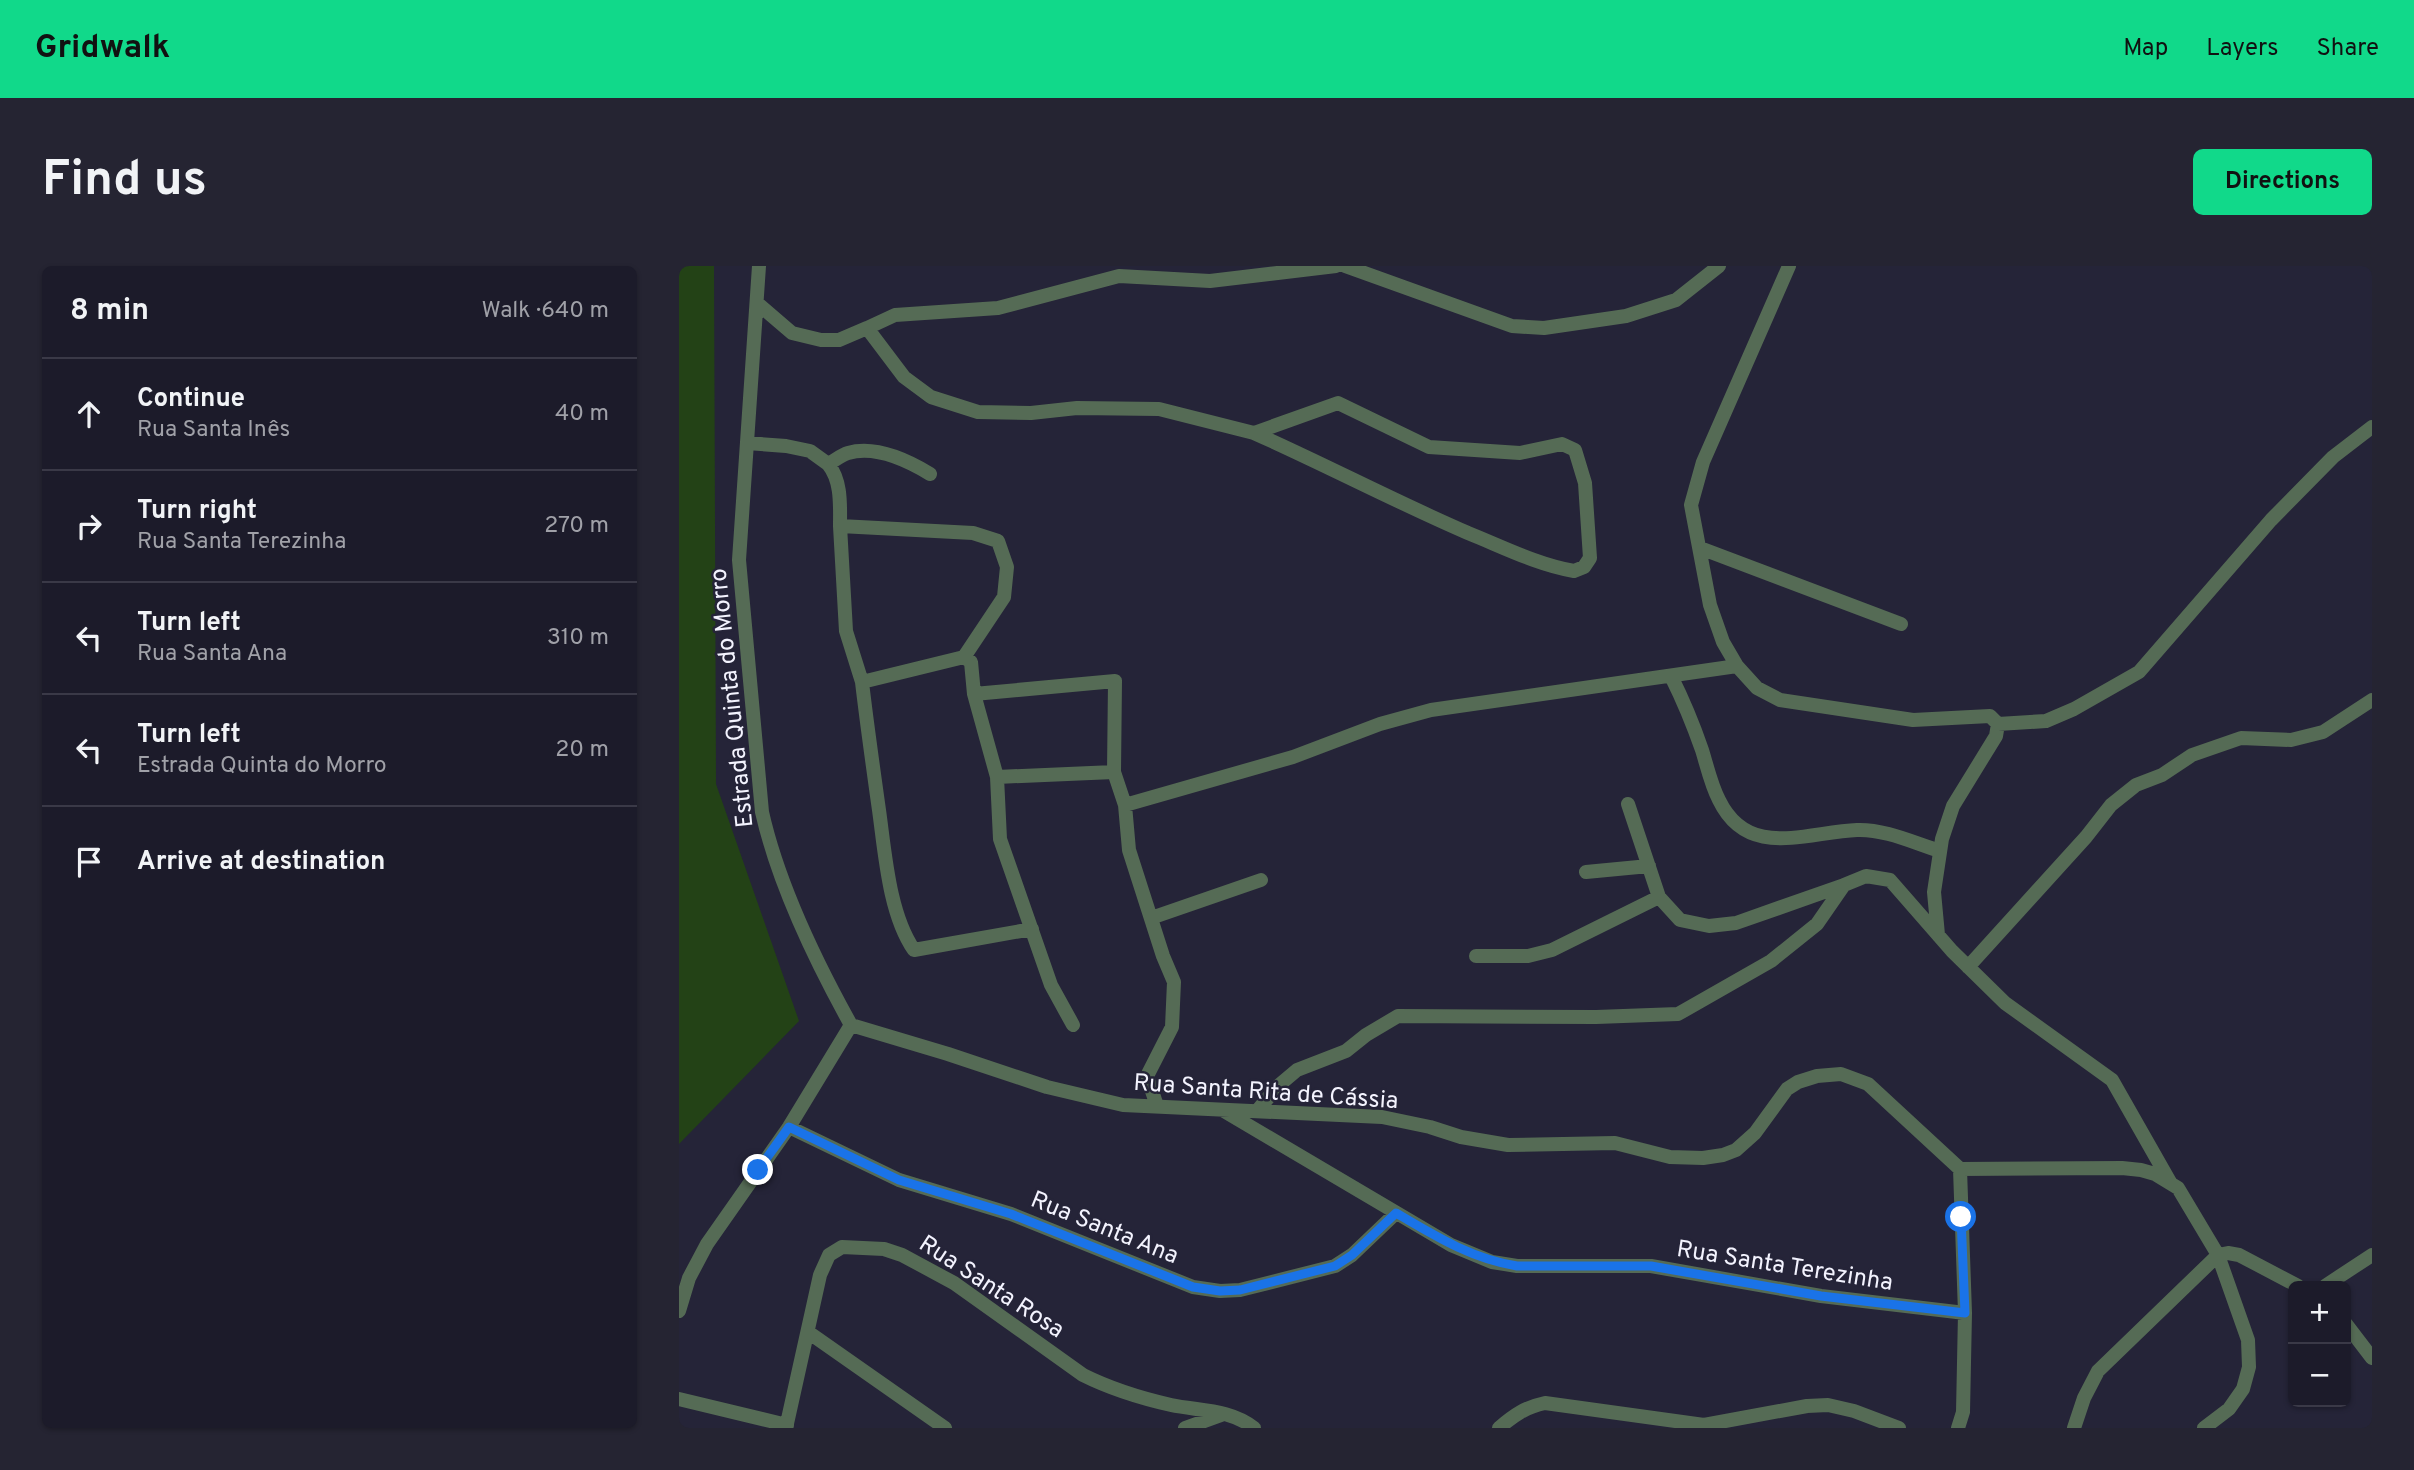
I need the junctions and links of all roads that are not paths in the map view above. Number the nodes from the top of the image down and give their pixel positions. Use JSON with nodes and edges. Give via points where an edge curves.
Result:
{"nodes":[{"id":1,"x":759,"y":266,"type":"edge"},
{"id":2,"x":1336,"y":266,"type":"edge"},
{"id":3,"x":1345,"y":266,"type":"edge"},
{"id":4,"x":1719,"y":266,"type":"edge"},
{"id":5,"x":1789,"y":266,"type":"edge"},
{"id":6,"x":757,"y":303,"type":"junction"},
{"id":7,"x":867,"y":328,"type":"junction"},
{"id":8,"x":2372,"y":427,"type":"edge"},
{"id":9,"x":1254,"y":433,"type":"junction"},
{"id":10,"x":747,"y":443,"type":"junction"},
{"id":11,"x":828,"y":464,"type":"junction"},
{"id":12,"x":930,"y":474,"type":"dead end"},
{"id":13,"x":840,"y":526,"type":"junction"},
{"id":14,"x":1700,"y":548,"type":"junction"},
{"id":15,"x":1901,"y":624,"type":"dead end"},
{"id":16,"x":964,"y":657,"type":"junction"},
{"id":17,"x":1737,"y":666,"type":"junction"},
{"id":18,"x":1671,"y":676,"type":"junction"},
{"id":19,"x":862,"y":682,"type":"junction"},
{"id":20,"x":974,"y":694,"type":"junction"},
{"id":21,"x":2372,"y":700,"type":"edge"},
{"id":22,"x":1998,"y":723,"type":"junction"},
{"id":23,"x":1114,"y":772,"type":"junction"},
{"id":24,"x":997,"y":777,"type":"junction"},
{"id":25,"x":1628,"y":804,"type":"dead end"},
{"id":26,"x":1125,"y":805,"type":"junction"},
{"id":27,"x":1940,"y":851,"type":"junction"},
{"id":28,"x":1649,"y":866,"type":"junction"},
{"id":29,"x":1586,"y":872,"type":"dead end"},
{"id":30,"x":1261,"y":880,"type":"dead end"},
{"id":31,"x":1844,"y":885,"type":"junction"},
{"id":32,"x":1659,"y":897,"type":"junction"},
{"id":33,"x":1150,"y":918,"type":"junction"},
{"id":34,"x":1032,"y":929,"type":"junction"},
{"id":35,"x":1938,"y":935,"type":"junction"},
{"id":36,"x":1476,"y":956,"type":"dead end"},
{"id":37,"x":1968,"y":967,"type":"junction"},
{"id":38,"x":851,"y":1025,"type":"junction"},
{"id":39,"x":1073,"y":1025,"type":"dead end"},
{"id":40,"x":1157,"y":1107,"type":"junction"},
{"id":41,"x":1220,"y":1109,"type":"junction"},
{"id":42,"x":1257,"y":1111,"type":"junction"},
{"id":43,"x":789,"y":1127,"type":"junction"},
{"id":44,"x":1960,"y":1169,"type":"junction"},
{"id":45,"x":2170,"y":1182,"type":"junction"},
{"id":46,"x":1396,"y":1213,"type":"junction"},
{"id":47,"x":2218,"y":1255,"type":"junction"},
{"id":48,"x":2372,"y":1255,"type":"edge"},
{"id":49,"x":2288,"y":1281,"type":"edge"},
{"id":50,"x":2333,"y":1281,"type":"edge"},
{"id":51,"x":679,"y":1311,"type":"edge"},
{"id":52,"x":1965,"y":1313,"type":"junction"},
{"id":53,"x":2351,"y":1331,"type":"edge"},
{"id":54,"x":808,"y":1332,"type":"junction"},
{"id":55,"x":2372,"y":1358,"type":"edge"},
{"id":56,"x":679,"y":1399,"type":"edge"},
{"id":57,"x":1225,"y":1413,"type":"junction"},
{"id":58,"x":787,"y":1427,"type":"edge"},
{"id":59,"x":945,"y":1428,"type":"edge"},
{"id":60,"x":1185,"y":1428,"type":"edge"},
{"id":61,"x":1254,"y":1428,"type":"edge"},
{"id":62,"x":1499,"y":1428,"type":"edge"},
{"id":63,"x":1899,"y":1428,"type":"edge"},
{"id":64,"x":1958,"y":1428,"type":"edge"},
{"id":65,"x":2074,"y":1428,"type":"edge"},
{"id":66,"x":2204,"y":1428,"type":"edge"}],
"edges":[{"from":1,"to":6,"type":"street","name":"Estrada Quinta do Morro"},
{"from":2,"to":7,"type":"street","via":[[1210,281],[1119,276],[998,308],[895,315]]},
{"from":3,"to":4,"type":"street","via":[[1511,326],[1544,328],[1626,316],[1676,300]]},
{"from":5,"to":14,"type":"street","via":[[1703,462],[1691,505]]},
{"from":6,"to":7,"type":"street","via":[[792,332],[821,340],[839,340]]},
{"from":6,"to":10,"type":"street","name":"Estrada Quinta do Morro"},
{"from":7,"to":9,"type":"street","via":[[904,377],[931,397],[978,412],[1159,409]]},
{"from":8,"to":22,"type":"street","via":[[2333,457],[2271,520],[2139,672],[2046,721]]},
{"from":9,"to":9,"type":"street","via":[[1338,403],[1429,447],[1520,453],[1562,444],[1575,450],[1585,483],[1590,558],[1574,571],[1520,555]]},
{"from":10,"to":11,"type":"street","via":[[810,452]]},
{"from":10,"to":38,"type":"street","name":"Estrada Quinta do Morro","via":[[739,560],[762,813],[790,897]]},
{"from":11,"to":12,"type":"street","via":[[847,453],[869,451],[905,459]]},
{"from":11,"to":13,"type":"street","via":[[839,491]]},
{"from":13,"to":16,"type":"street","via":[[973,533],[997,541],[1007,567],[1004,597]]},
{"from":13,"to":19,"type":"street","via":[[846,631]]},
{"from":14,"to":15,"type":"street"},
{"from":14,"to":17,"type":"street","via":[[1710,605]]},
{"from":16,"to":19,"type":"street"},
{"from":16,"to":20,"type":"street","via":[[971,662]]},
{"from":17,"to":18,"type":"street"},
{"from":17,"to":22,"type":"street","via":[[1757,688],[1780,700],[1913,720],[1990,716]]},
{"from":18,"to":26,"type":"street","via":[[1431,710],[1293,757]]},
{"from":18,"to":27,"type":"street","via":[[1719,800],[1736,826],[1764,838],[1859,830]]},
{"from":19,"to":34,"type":"street","via":[[885,856],[896,908],[914,950]]},
{"from":20,"to":23,"type":"street","via":[[1115,681]]},
{"from":20,"to":24,"type":"street"},
{"from":21,"to":37,"type":"street","via":[[2323,732],[2291,740],[2241,738],[2192,755],[2136,785],[2111,805]]},
{"from":22,"to":27,"type":"street","via":[[1996,736],[1953,806]]},
{"from":23,"to":24,"type":"street"},
{"from":23,"to":26,"type":"street"},
{"from":24,"to":34,"type":"street","via":[[1000,839]]},
{"from":25,"to":28,"type":"street"},
{"from":26,"to":33,"type":"street","via":[[1129,850]]},
{"from":27,"to":35,"type":"street","via":[[1934,892]]},
{"from":28,"to":29,"type":"street"},
{"from":28,"to":32,"type":"street"},
{"from":30,"to":33,"type":"street"},
{"from":31,"to":32,"type":"street","via":[[1736,923],[1709,926],[1679,920]]},
{"from":31,"to":35,"type":"street","via":[[1866,876],[1890,880]]},
{"from":31,"to":42,"type":"street","via":[[1817,924],[1771,961],[1678,1014],[1398,1016],[1346,1051],[1297,1070]]},
{"from":32,"to":36,"type":"street","via":[[1552,950],[1528,956]]},
{"from":33,"to":40,"type":"street","via":[[1174,982],[1172,1027],[1147,1076]]},
{"from":34,"to":39,"type":"street","via":[[1051,985]]},
{"from":35,"to":37,"type":"street"},
{"from":37,"to":45,"type":"street","via":[[2005,1003],[2112,1080]]},
{"from":38,"to":40,"type":"street","name":"Rua Santa Rita de Cássia","via":[[1078,1096]]},
{"from":38,"to":43,"type":"street"},
{"from":40,"to":41,"type":"street","name":"Rua Santa Rita de Cássia"},
{"from":41,"to":42,"type":"street","name":"Rua Santa Rita de Cássia"},
{"from":41,"to":46,"type":"street","name":"Rua Santa Terezinha"},
{"from":42,"to":44,"type":"street","name":"Rua Santa Rita de Cássia","via":[[1382,1117],[1508,1145],[1615,1143],[1670,1157],[1703,1158],[1736,1150],[1798,1082],[1841,1074],[1868,1084]]},
{"from":43,"to":46,"type":"street","name":"Rua Santa Ana","via":[[899,1180],[1011,1214],[1193,1287],[1220,1291],[1335,1266]]},
{"from":43,"to":51,"type":"street","via":[[707,1244]]},
{"from":44,"to":45,"type":"street","via":[[2122,1168]]},
{"from":44,"to":52,"type":"street"},
{"from":45,"to":47,"type":"street"},
{"from":46,"to":52,"type":"street","name":"Rua Santa Terezinha","via":[[1451,1245],[1502,1264],[1651,1266],[1821,1296]]},
{"from":47,"to":49,"type":"street","via":[[2239,1255]]},
{"from":47,"to":65,"type":"street","via":[[2098,1371]]},
{"from":47,"to":66,"type":"street","via":[[2248,1340],[2249,1367],[2243,1388],[2229,1409]]},
{"from":48,"to":50,"type":"street"},
{"from":52,"to":64,"type":"street"},
{"from":53,"to":55,"type":"street"},
{"from":54,"to":57,"type":"street","name":"Rua Santa Rosa","via":[[829,1255],[842,1247],[884,1249],[954,1283],[1104,1386],[1172,1405]]},
{"from":54,"to":58,"type":"street","name":"Rua Santa Rosa"},
{"from":54,"to":59,"type":"street"},
{"from":56,"to":58,"type":"street"},
{"from":57,"to":60,"type":"street"},
{"from":57,"to":61,"type":"street","name":"Rua Santa Rosa"},
{"from":62,"to":63,"type":"street","via":[[1528,1407],[1545,1403],[1704,1424],[1828,1405]]}]}
